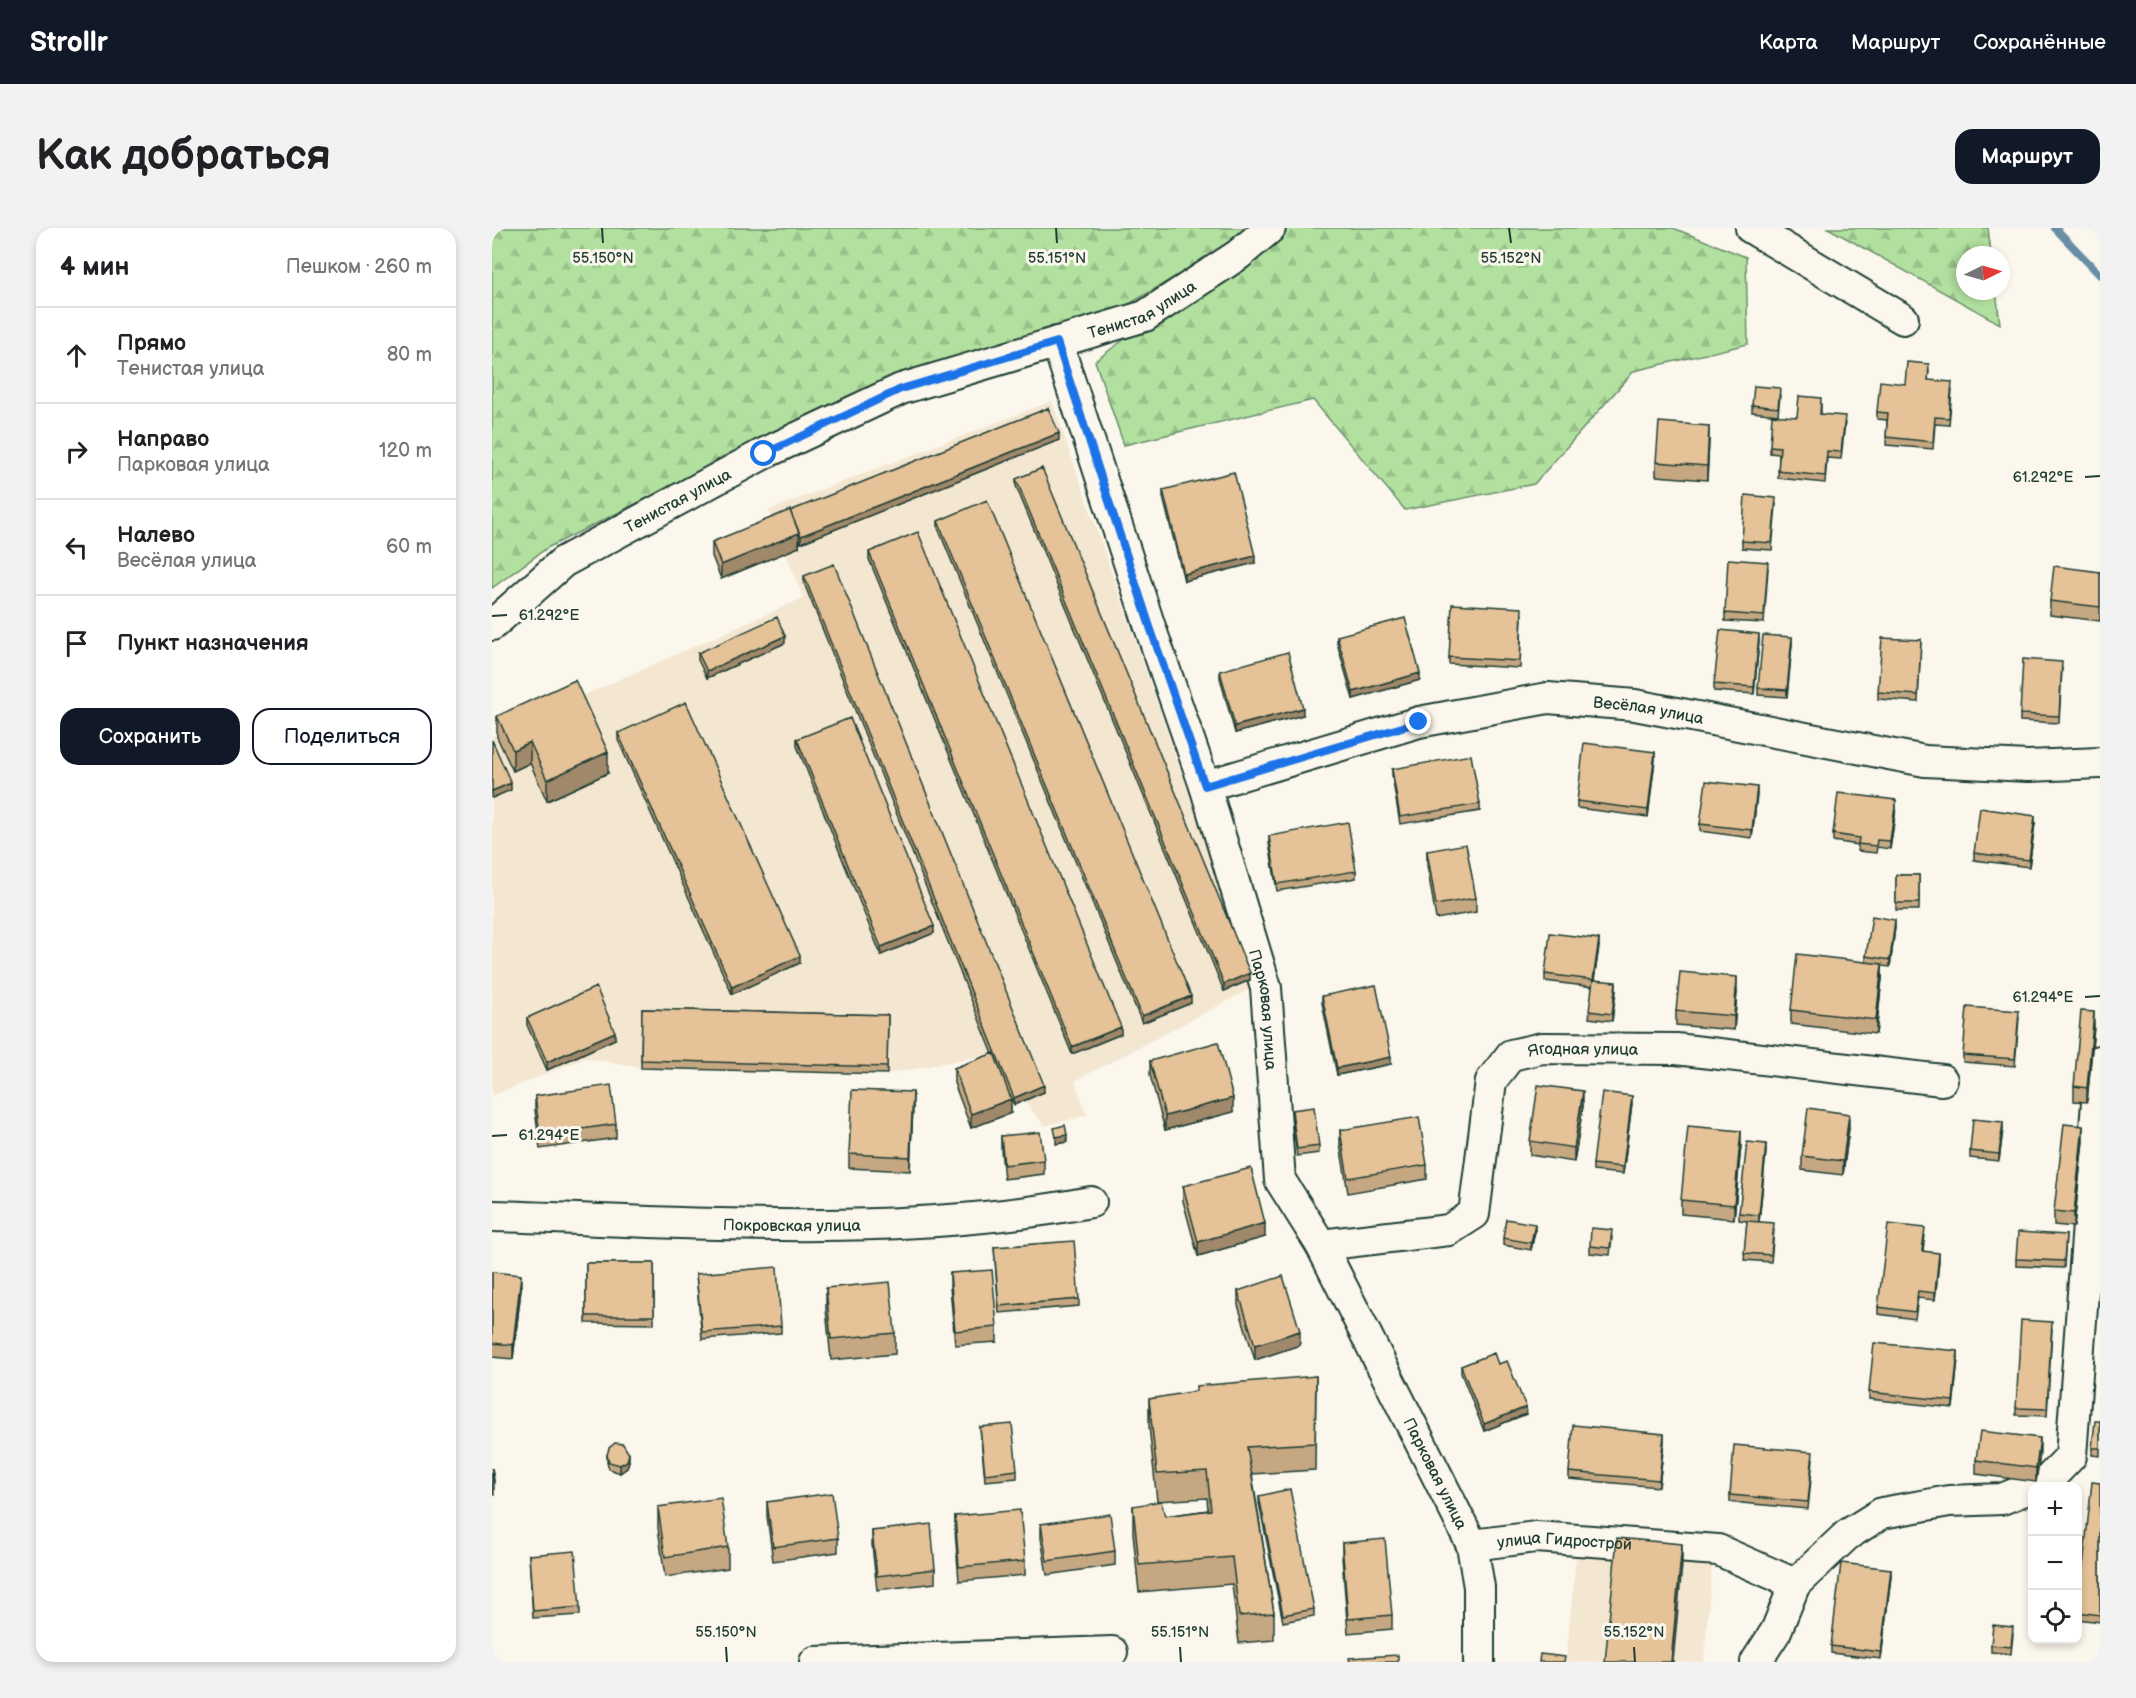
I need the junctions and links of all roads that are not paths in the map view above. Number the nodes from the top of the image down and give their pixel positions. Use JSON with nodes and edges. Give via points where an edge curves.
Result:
{"nodes":[{"id":1,"x":1270,"y":228,"type":"edge"},
{"id":2,"x":1751,"y":228,"type":"edge"},
{"id":3,"x":1903,"y":319,"type":"dead end"},
{"id":4,"x":1057,"y":342,"type":"junction"},
{"id":5,"x":492,"y":625,"type":"edge"},
{"id":6,"x":2100,"y":763,"type":"edge"},
{"id":7,"x":1205,"y":786,"type":"junction"},
{"id":8,"x":2100,"y":1061,"type":"edge"},
{"id":9,"x":1942,"y":1080,"type":"dead end"},
{"id":10,"x":1091,"y":1202,"type":"dead end"},
{"id":11,"x":492,"y":1216,"type":"edge"},
{"id":12,"x":1321,"y":1245,"type":"junction"},
{"id":13,"x":2045,"y":1482,"type":"edge"},
{"id":14,"x":2028,"y":1489,"type":"edge"},
{"id":15,"x":1472,"y":1545,"type":"junction"},
{"id":16,"x":1795,"y":1584,"type":"junction"},
{"id":17,"x":1112,"y":1652,"type":"dead end"},
{"id":18,"x":815,"y":1662,"type":"edge"},
{"id":19,"x":1479,"y":1662,"type":"edge"},
{"id":20,"x":1756,"y":1662,"type":"edge"}],
"edges":[{"from":1,"to":4,"type":"street","name":"Тенистая улица","via":[[1238,255],[1145,316]]},
{"from":2,"to":3,"type":"street"},
{"from":4,"to":5,"type":"street","name":"Тенистая улица","via":[[901,389],[764,454],[563,562]]},
{"from":4,"to":7,"type":"street","name":"Парковая улица"},
{"from":6,"to":7,"type":"street","name":"Весёлая улица","via":[[2028,766],[1925,761],[1635,705],[1548,698],[1419,722]]},
{"from":7,"to":12,"type":"street","name":"Парковая улица","via":[[1266,988],[1280,1180]]},
{"from":8,"to":13,"type":"street","via":[[2071,1456]]},
{"from":9,"to":12,"type":"street","name":"Ягодная улица","via":[[1676,1049],[1542,1048],[1510,1055],[1491,1081],[1474,1214],[1449,1230]]},
{"from":10,"to":11,"type":"street","name":"Покровская улица","via":[[926,1223],[751,1224]]},
{"from":12,"to":15,"type":"street","name":"Парковая улица"},
{"from":14,"to":16,"type":"street","via":[[2002,1499],[1949,1501],[1882,1513],[1847,1535]]},
{"from":15,"to":16,"type":"street","name":"улица Гидрострой","via":[[1536,1537],[1718,1550]]},
{"from":15,"to":19,"type":"street","name":"Парковая улица","via":[[1479,1587]]},
{"from":16,"to":20,"type":"street","via":[[1776,1630]]},
{"from":17,"to":18,"type":"street"}]}
